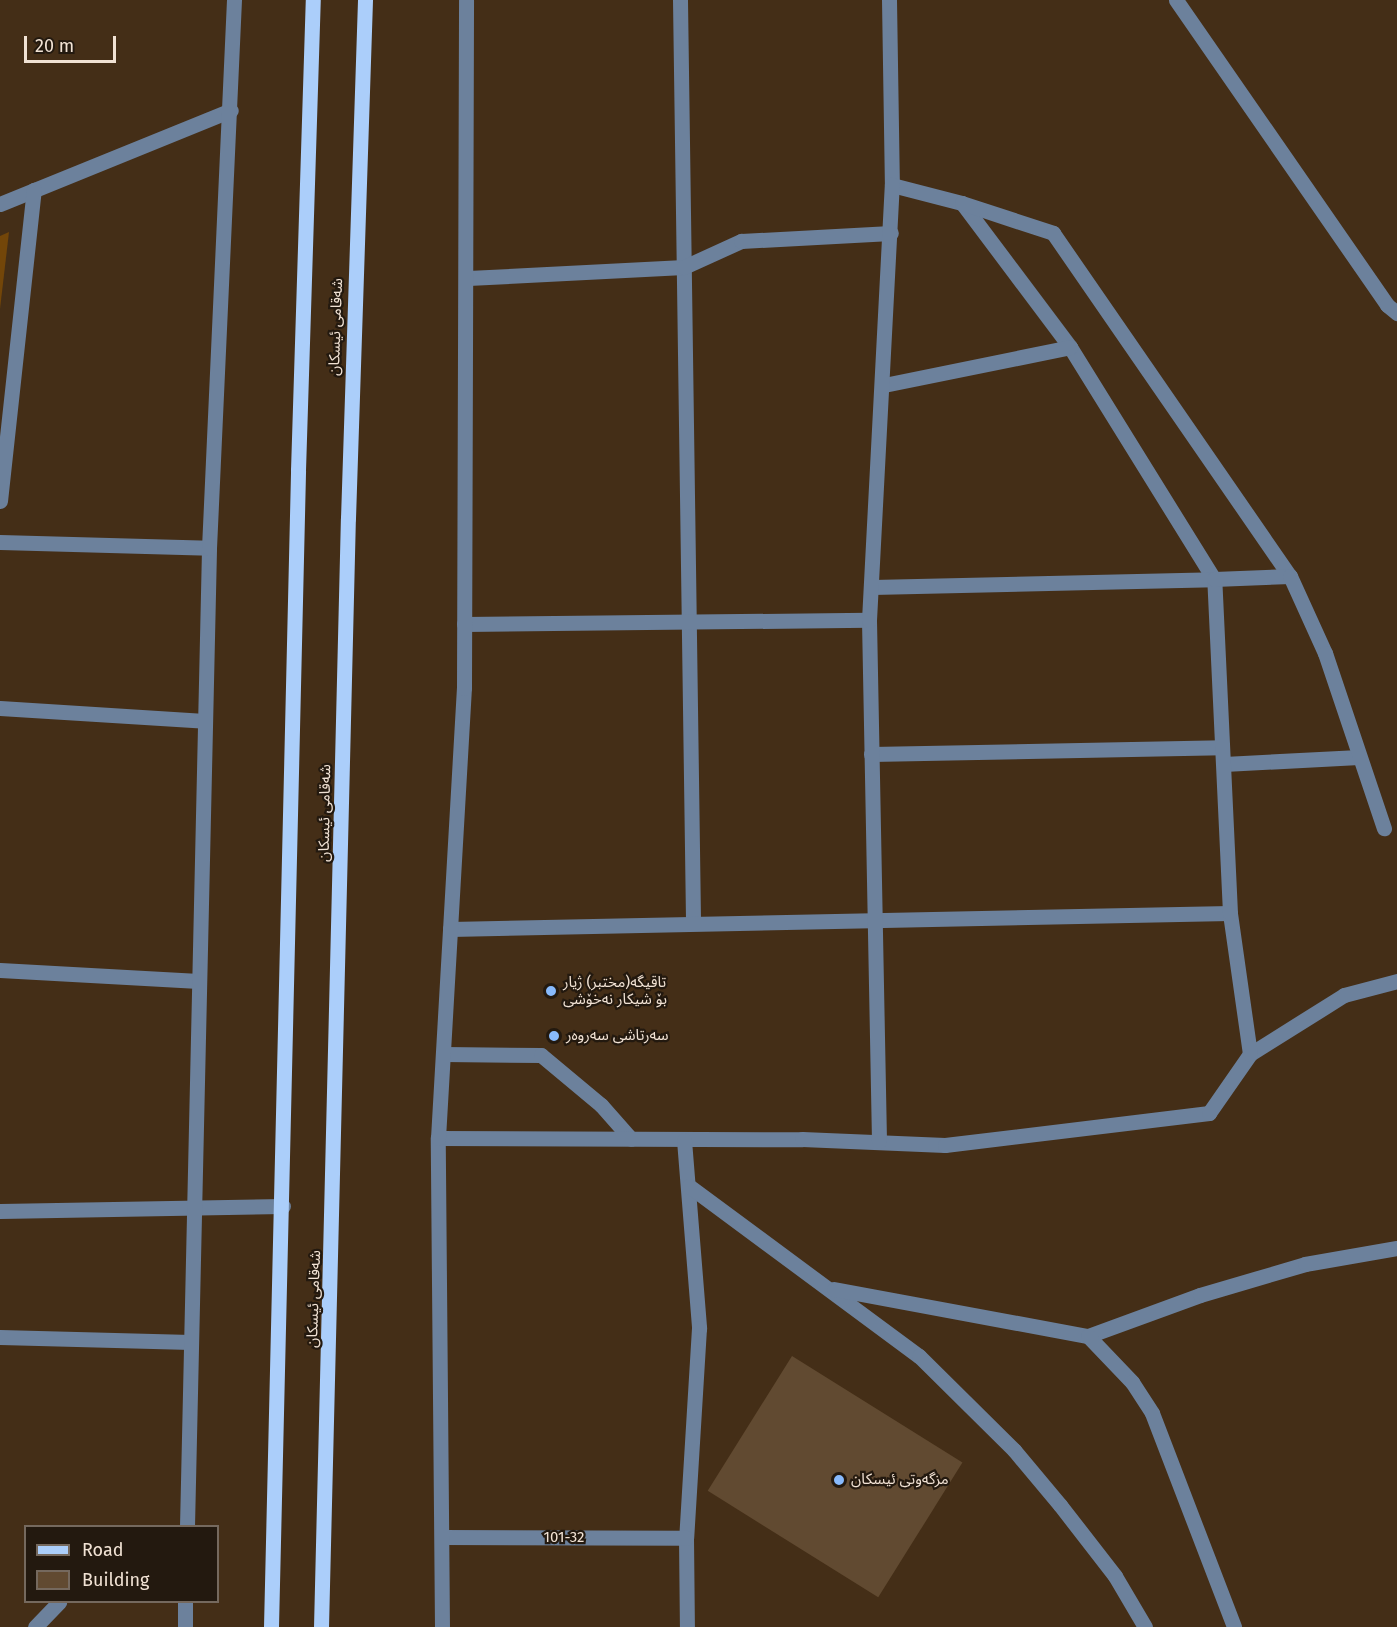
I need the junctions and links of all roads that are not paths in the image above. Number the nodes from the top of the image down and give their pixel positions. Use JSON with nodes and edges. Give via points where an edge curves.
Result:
{"nodes":[{"id":1,"x":234,"y":0,"type":"edge"},
{"id":2,"x":313,"y":0,"type":"edge"},
{"id":3,"x":365,"y":0,"type":"edge"},
{"id":4,"x":466,"y":0,"type":"edge"},
{"id":5,"x":680,"y":0,"type":"edge"},
{"id":6,"x":888,"y":0,"type":"edge"},
{"id":7,"x":1176,"y":0,"type":"edge"},
{"id":8,"x":231,"y":110,"type":"junction"},
{"id":9,"x":892,"y":185,"type":"junction"},
{"id":10,"x":34,"y":190,"type":"junction"},
{"id":11,"x":962,"y":203,"type":"junction"},
{"id":12,"x":0,"y":204,"type":"edge"},
{"id":13,"x":891,"y":234,"type":"junction"},
{"id":14,"x":684,"y":267,"type":"junction"},
{"id":15,"x":468,"y":278,"type":"junction"},
{"id":16,"x":1397,"y":313,"type":"edge"},
{"id":17,"x":1070,"y":347,"type":"junction"},
{"id":18,"x":884,"y":385,"type":"junction"},
{"id":19,"x":0,"y":501,"type":"edge"},
{"id":20,"x":0,"y":542,"type":"edge"},
{"id":21,"x":209,"y":548,"type":"junction"},
{"id":22,"x":1290,"y":576,"type":"junction"},
{"id":23,"x":1214,"y":579,"type":"junction"},
{"id":24,"x":872,"y":587,"type":"junction"},
{"id":25,"x":869,"y":620,"type":"junction"},
{"id":26,"x":689,"y":622,"type":"junction"},
{"id":27,"x":464,"y":624,"type":"junction"},
{"id":28,"x":0,"y":708,"type":"edge"},
{"id":29,"x":205,"y":721,"type":"junction"},
{"id":30,"x":1222,"y":747,"type":"junction"},
{"id":31,"x":871,"y":754,"type":"junction"},
{"id":32,"x":1359,"y":757,"type":"junction"},
{"id":33,"x":1224,"y":765,"type":"junction"},
{"id":34,"x":1384,"y":828,"type":"dead end"},
{"id":35,"x":1230,"y":913,"type":"junction"},
{"id":36,"x":875,"y":918,"type":"junction"},
{"id":37,"x":693,"y":922,"type":"junction"},
{"id":38,"x":450,"y":928,"type":"junction"},
{"id":39,"x":0,"y":970,"type":"edge"},
{"id":40,"x":199,"y":981,"type":"junction"},
{"id":41,"x":1397,"y":981,"type":"edge"},
{"id":42,"x":444,"y":1054,"type":"junction"},
{"id":43,"x":1250,"y":1054,"type":"junction"},
{"id":44,"x":438,"y":1138,"type":"junction"},
{"id":45,"x":632,"y":1139,"type":"junction"},
{"id":46,"x":684,"y":1140,"type":"junction"},
{"id":47,"x":879,"y":1141,"type":"junction"},
{"id":48,"x":689,"y":1186,"type":"junction"},
{"id":49,"x":283,"y":1206,"type":"junction"},
{"id":50,"x":194,"y":1208,"type":"junction"},
{"id":51,"x":0,"y":1211,"type":"edge"},
{"id":52,"x":1397,"y":1248,"type":"edge"},
{"id":53,"x":831,"y":1288,"type":"junction"},
{"id":54,"x":1088,"y":1336,"type":"junction"},
{"id":55,"x":0,"y":1337,"type":"edge"},
{"id":56,"x":191,"y":1342,"type":"junction"},
{"id":57,"x":187,"y":1525,"type":"edge"},
{"id":58,"x":442,"y":1537,"type":"junction"},
{"id":59,"x":686,"y":1538,"type":"junction"},
{"id":60,"x":58,"y":1603,"type":"edge"},
{"id":61,"x":185,"y":1603,"type":"edge"},
{"id":62,"x":35,"y":1627,"type":"edge"},
{"id":63,"x":184,"y":1627,"type":"edge"},
{"id":64,"x":271,"y":1627,"type":"edge"},
{"id":65,"x":321,"y":1627,"type":"edge"},
{"id":66,"x":442,"y":1627,"type":"edge"},
{"id":67,"x":687,"y":1627,"type":"edge"},
{"id":68,"x":1145,"y":1627,"type":"edge"},
{"id":69,"x":1234,"y":1627,"type":"edge"}],
"edges":[{"from":1,"to":8,"type":"street"},
{"from":2,"to":49,"type":"main road","via":[[298,470]]},
{"from":3,"to":65,"type":"main road","name":"شەقامی ئیسکان"},
{"from":4,"to":15,"type":"street"},
{"from":5,"to":14,"type":"street"},
{"from":6,"to":9,"type":"street"},
{"from":7,"to":16,"type":"street","via":[[1387,305]]},
{"from":8,"to":10,"type":"street"},
{"from":8,"to":21,"type":"street"},
{"from":9,"to":11,"type":"street"},
{"from":9,"to":13,"type":"street"},
{"from":10,"to":12,"type":"street"},
{"from":10,"to":19,"type":"street"},
{"from":11,"to":17,"type":"street"},
{"from":11,"to":22,"type":"street","via":[[1053,232]]},
{"from":13,"to":14,"type":"street","via":[[741,241]]},
{"from":13,"to":18,"type":"street"},
{"from":14,"to":15,"type":"street"},
{"from":14,"to":26,"type":"street"},
{"from":15,"to":27,"type":"street"},
{"from":17,"to":18,"type":"street"},
{"from":17,"to":23,"type":"street"},
{"from":18,"to":24,"type":"street"},
{"from":20,"to":21,"type":"street"},
{"from":21,"to":29,"type":"street"},
{"from":22,"to":23,"type":"street"},
{"from":22,"to":32,"type":"street","via":[[1325,653]]},
{"from":23,"to":24,"type":"street"},
{"from":23,"to":30,"type":"street"},
{"from":24,"to":25,"type":"street"},
{"from":25,"to":26,"type":"street"},
{"from":25,"to":31,"type":"street"},
{"from":26,"to":27,"type":"street"},
{"from":26,"to":37,"type":"street"},
{"from":27,"to":38,"type":"street"},
{"from":28,"to":29,"type":"street"},
{"from":29,"to":40,"type":"street"},
{"from":30,"to":31,"type":"street"},
{"from":30,"to":33,"type":"street"},
{"from":31,"to":36,"type":"street"},
{"from":32,"to":33,"type":"street"},
{"from":32,"to":34,"type":"street"},
{"from":33,"to":35,"type":"street"},
{"from":35,"to":36,"type":"street"},
{"from":35,"to":43,"type":"street"},
{"from":36,"to":37,"type":"street"},
{"from":36,"to":47,"type":"street"},
{"from":37,"to":38,"type":"street"},
{"from":38,"to":42,"type":"street"},
{"from":39,"to":40,"type":"street"},
{"from":40,"to":50,"type":"street"},
{"from":41,"to":43,"type":"street","via":[[1344,995]]},
{"from":42,"to":44,"type":"street"},
{"from":42,"to":45,"type":"street","via":[[541,1055],[602,1105]]},
{"from":43,"to":47,"type":"street","via":[[1216,1105],[1199,1116],[945,1145]]},
{"from":44,"to":45,"type":"street"},
{"from":44,"to":58,"type":"street"},
{"from":45,"to":46,"type":"street"},
{"from":46,"to":47,"type":"street"},
{"from":46,"to":48,"type":"street"},
{"from":48,"to":53,"type":"street"},
{"from":48,"to":59,"type":"street","via":[[699,1328]]},
{"from":49,"to":50,"type":"street"},
{"from":49,"to":64,"type":"main road"},
{"from":50,"to":51,"type":"street"},
{"from":50,"to":56,"type":"street"},
{"from":52,"to":54,"type":"street","via":[[1305,1264],[1200,1294]]},
{"from":53,"to":54,"type":"street"},
{"from":53,"to":68,"type":"street","via":[[919,1356],[1014,1450],[1115,1576]]},
{"from":54,"to":69,"type":"street","via":[[1132,1382],[1152,1413]]},
{"from":55,"to":56,"type":"street"},
{"from":56,"to":57,"type":"street"},
{"from":58,"to":59,"type":"street","name":"101-32"},
{"from":58,"to":66,"type":"street"},
{"from":59,"to":67,"type":"street"},
{"from":60,"to":62,"type":"street"},
{"from":61,"to":63,"type":"street"}]}
